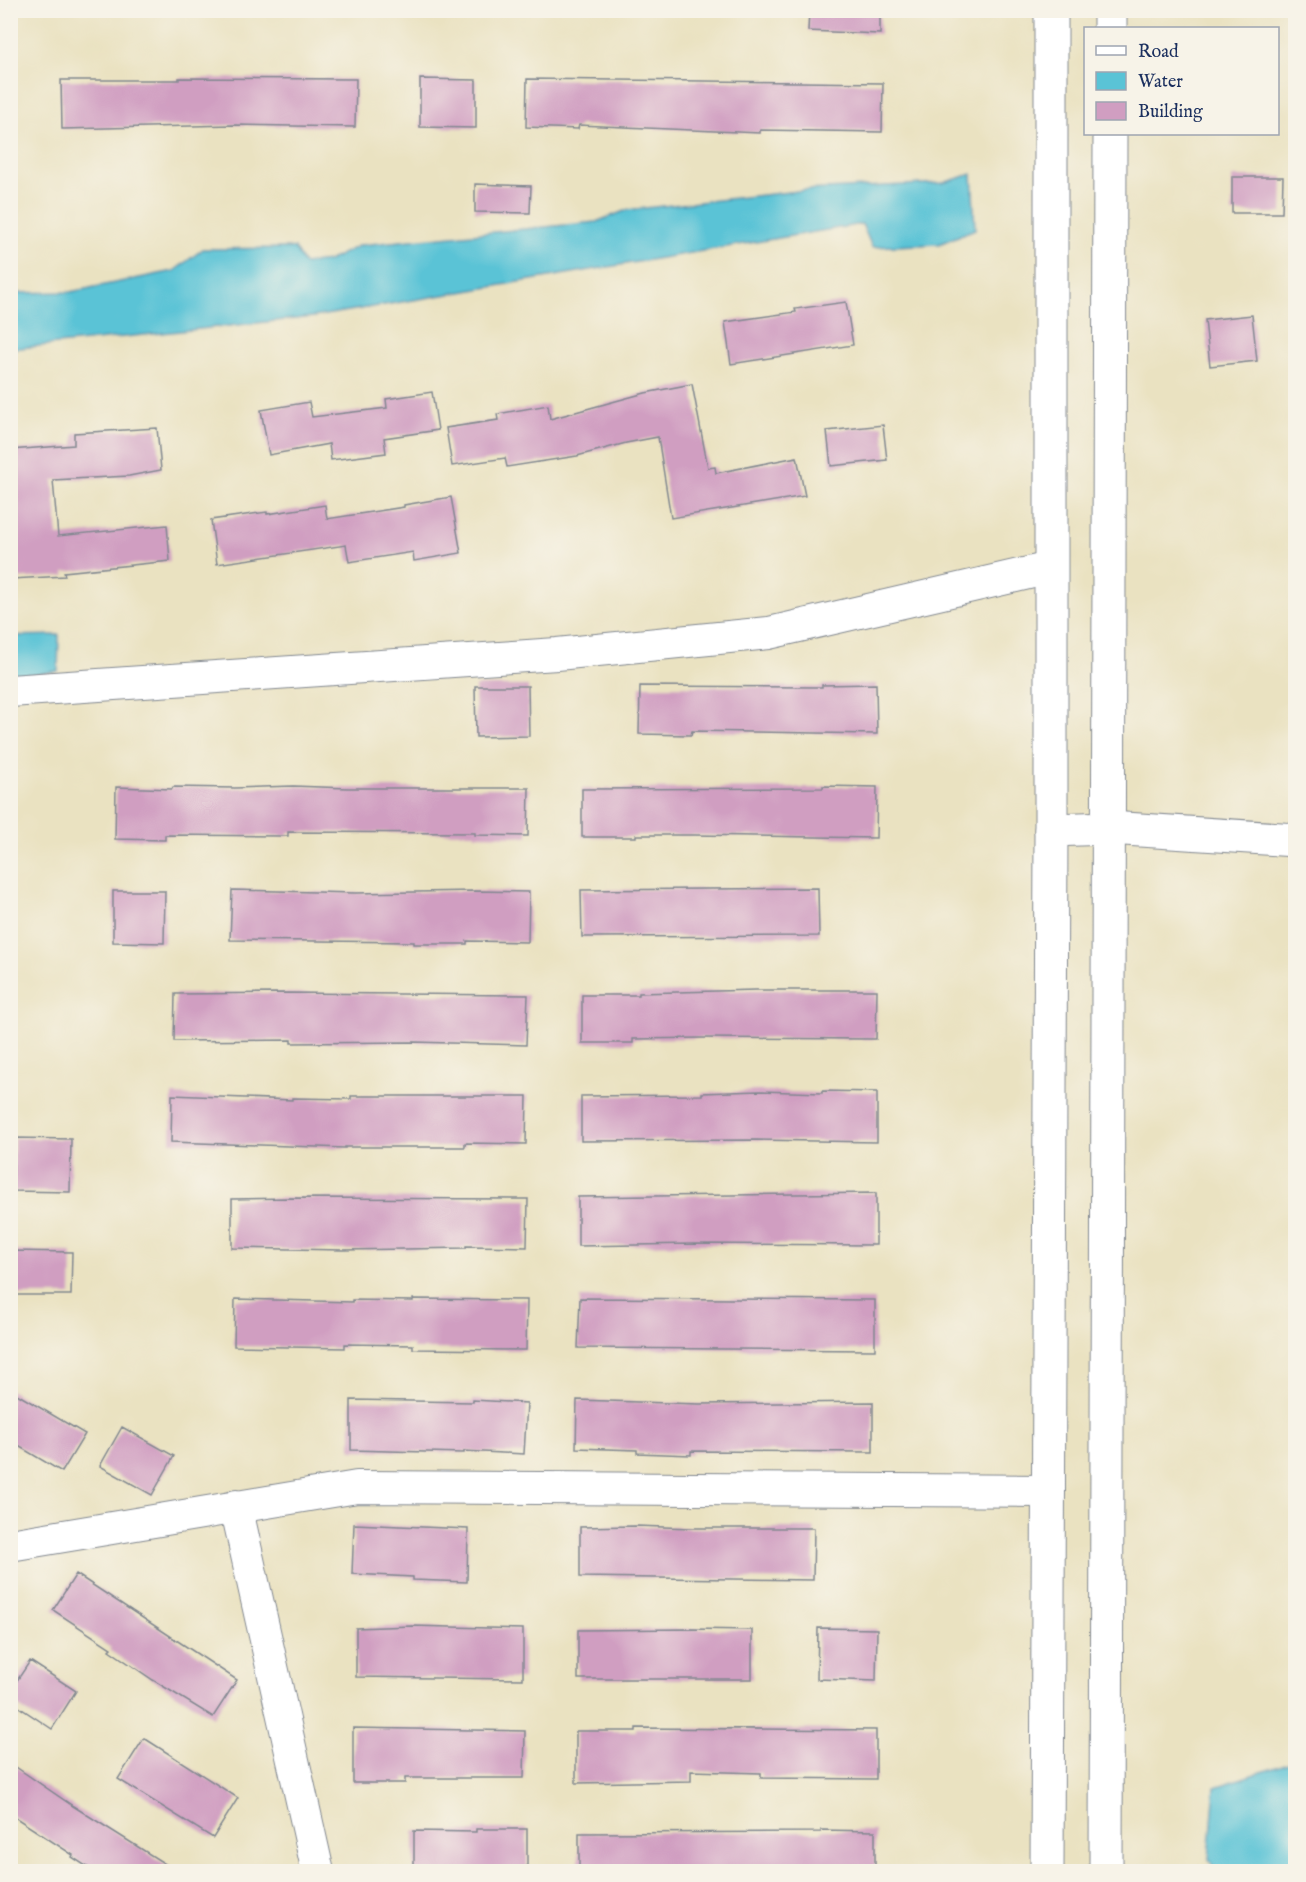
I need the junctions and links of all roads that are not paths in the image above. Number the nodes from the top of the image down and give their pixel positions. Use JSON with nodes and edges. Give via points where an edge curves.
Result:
{"nodes":[{"id":1,"x":1051,"y":10,"type":"edge"},
{"id":2,"x":1110,"y":10,"type":"edge"},
{"id":3,"x":1110,"y":27,"type":"edge"},
{"id":4,"x":1110,"y":135,"type":"edge"},
{"id":5,"x":1050,"y":568,"type":"junction"},
{"id":6,"x":10,"y":691,"type":"edge"},
{"id":7,"x":1109,"y":828,"type":"junction"},
{"id":8,"x":1051,"y":830,"type":"junction"},
{"id":9,"x":1296,"y":840,"type":"edge"},
{"id":10,"x":1048,"y":1491,"type":"junction"},
{"id":11,"x":236,"y":1506,"type":"junction"},
{"id":12,"x":10,"y":1545,"type":"edge"},
{"id":13,"x":318,"y":1872,"type":"edge"},
{"id":14,"x":1047,"y":1872,"type":"edge"},
{"id":15,"x":1106,"y":1872,"type":"edge"}],
"edges":[{"from":1,"to":5,"type":"main road"},
{"from":2,"to":3,"type":"main road"},
{"from":4,"to":7,"type":"main road"},
{"from":5,"to":6,"type":"street","via":[[769,633],[557,654]]},
{"from":5,"to":8,"type":"main road"},
{"from":7,"to":8,"type":"main road"},
{"from":7,"to":9,"type":"main road"},
{"from":7,"to":15,"type":"main road"},
{"from":8,"to":10,"type":"main road"},
{"from":10,"to":11,"type":"street","via":[[357,1487]]},
{"from":10,"to":14,"type":"main road"},
{"from":11,"to":12,"type":"street"},
{"from":11,"to":13,"type":"street"}]}
